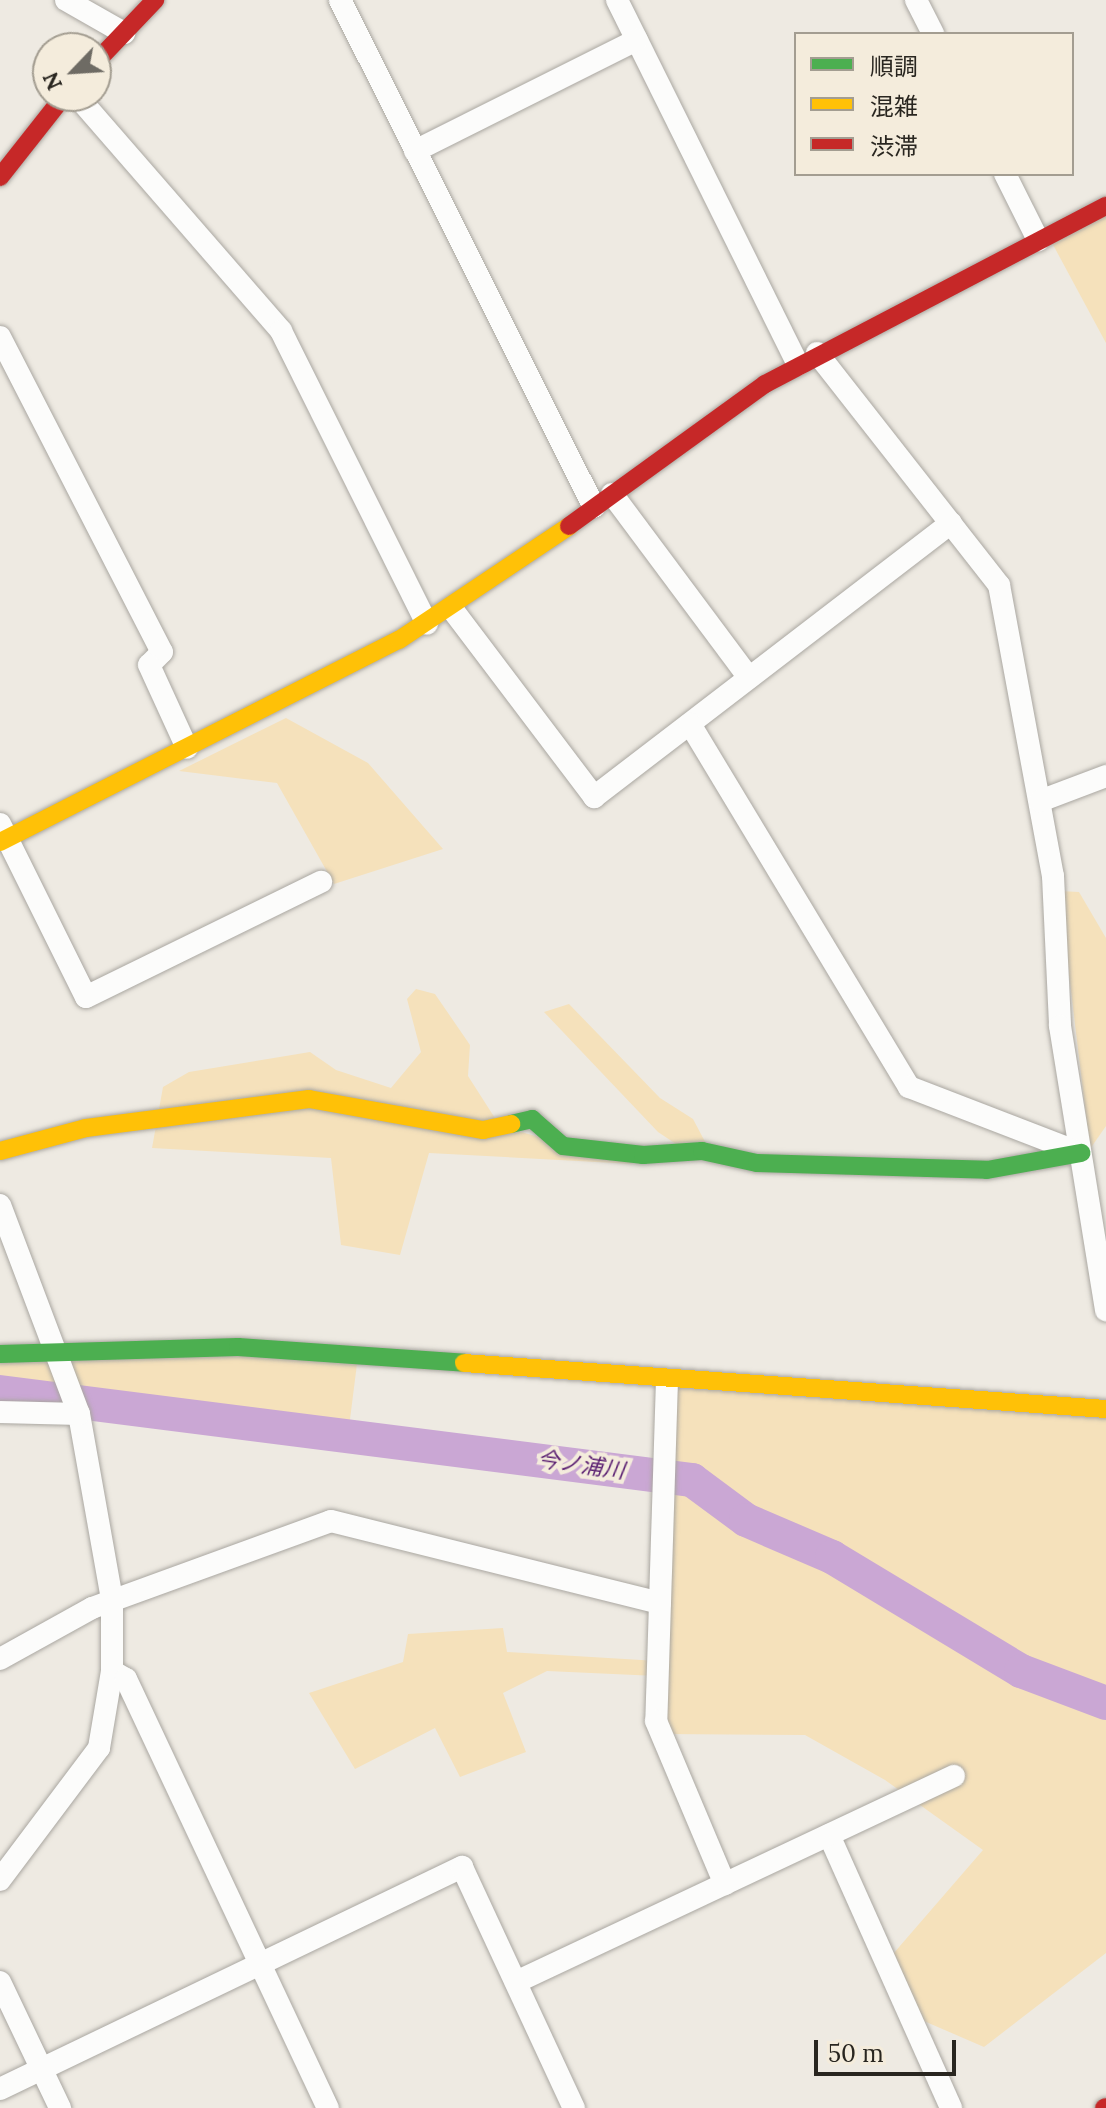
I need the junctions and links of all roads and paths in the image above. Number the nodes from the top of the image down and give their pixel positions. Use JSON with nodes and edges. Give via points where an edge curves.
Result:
{"nodes":[{"id":1,"x":66,"y":0,"type":"edge"},
{"id":2,"x":155,"y":0,"type":"edge"},
{"id":3,"x":340,"y":0,"type":"edge"},
{"id":4,"x":617,"y":0,"type":"edge"},
{"id":5,"x":916,"y":0,"type":"edge"},
{"id":6,"x":932,"y":32,"type":"edge"},
{"id":7,"x":124,"y":33,"type":"junction"},
{"id":8,"x":637,"y":40,"type":"junction"},
{"id":9,"x":112,"y":45,"type":"edge"},
{"id":10,"x":51,"y":112,"type":"edge"},
{"id":11,"x":91,"y":112,"type":"edge"},
{"id":12,"x":415,"y":151,"type":"junction"},
{"id":13,"x":1006,"y":176,"type":"edge"},
{"id":14,"x":0,"y":177,"type":"edge"},
{"id":15,"x":1106,"y":206,"type":"edge"},
{"id":16,"x":1038,"y":240,"type":"junction"},
{"id":17,"x":0,"y":337,"type":"edge"},
{"id":18,"x":807,"y":359,"type":"junction"},
{"id":19,"x":603,"y":501,"type":"junction"},
{"id":20,"x":951,"y":523,"type":"junction"},
{"id":21,"x":452,"y":609,"type":"junction"},
{"id":22,"x":427,"y":624,"type":"junction"},
{"id":23,"x":749,"y":678,"type":"junction"},
{"id":24,"x":690,"y":724,"type":"junction"},
{"id":25,"x":187,"y":748,"type":"junction"},
{"id":26,"x":1106,"y":776,"type":"edge"},
{"id":27,"x":1040,"y":801,"type":"junction"},
{"id":28,"x":2,"y":835,"type":"edge"},
{"id":29,"x":321,"y":882,"type":"dead end"},
{"id":30,"x":0,"y":1151,"type":"edge"},
{"id":31,"x":1081,"y":1153,"type":"junction"},
{"id":32,"x":0,"y":1205,"type":"edge"},
{"id":33,"x":1106,"y":1310,"type":"edge"},
{"id":34,"x":56,"y":1352,"type":"junction"},
{"id":35,"x":0,"y":1354,"type":"edge"},
{"id":36,"x":667,"y":1380,"type":"junction"},
{"id":37,"x":1106,"y":1409,"type":"edge"},
{"id":38,"x":0,"y":1412,"type":"edge"},
{"id":39,"x":79,"y":1414,"type":"junction"},
{"id":40,"x":112,"y":1600,"type":"junction"},
{"id":41,"x":660,"y":1603,"type":"junction"},
{"id":42,"x":0,"y":1659,"type":"edge"},
{"id":43,"x":112,"y":1671,"type":"junction"},
{"id":44,"x":954,"y":1776,"type":"dead end"},
{"id":45,"x":829,"y":1835,"type":"junction"},
{"id":46,"x":0,"y":1880,"type":"edge"},
{"id":47,"x":725,"y":1884,"type":"junction"},
{"id":48,"x":259,"y":1963,"type":"junction"},
{"id":49,"x":0,"y":1982,"type":"edge"},
{"id":50,"x":516,"y":1982,"type":"junction"},
{"id":51,"x":39,"y":2066,"type":"junction"},
{"id":52,"x":0,"y":2089,"type":"edge"},
{"id":53,"x":60,"y":2108,"type":"edge"},
{"id":54,"x":328,"y":2108,"type":"edge"},
{"id":55,"x":574,"y":2108,"type":"edge"},
{"id":56,"x":951,"y":2108,"type":"edge"}],
"edges":[{"from":1,"to":7,"type":"street"},
{"from":2,"to":7,"type":"street"},
{"from":3,"to":12,"type":"street"},
{"from":4,"to":8,"type":"street"},
{"from":5,"to":6,"type":"street"},
{"from":7,"to":9,"type":"street"},
{"from":8,"to":12,"type":"street"},
{"from":8,"to":18,"type":"street"},
{"from":10,"to":14,"type":"street"},
{"from":11,"to":22,"type":"street","via":[[281,331]]},
{"from":12,"to":19,"type":"street"},
{"from":13,"to":16,"type":"street"},
{"from":15,"to":16,"type":"street"},
{"from":16,"to":18,"type":"street"},
{"from":17,"to":25,"type":"street","via":[[162,652],[149,665]]},
{"from":18,"to":19,"type":"street"},
{"from":18,"to":20,"type":"street"},
{"from":19,"to":21,"type":"street"},
{"from":19,"to":23,"type":"street"},
{"from":20,"to":23,"type":"street"},
{"from":20,"to":27,"type":"street","via":[[999,585]]},
{"from":21,"to":22,"type":"street"},
{"from":21,"to":24,"type":"street","via":[[594,797]]},
{"from":22,"to":25,"type":"street"},
{"from":23,"to":24,"type":"street"},
{"from":24,"to":31,"type":"street","via":[[909,1087]]},
{"from":25,"to":28,"type":"street"},
{"from":26,"to":27,"type":"street"},
{"from":27,"to":31,"type":"street","via":[[1053,876],[1060,1026]]},
{"from":28,"to":29,"type":"street","via":[[86,997]]},
{"from":30,"to":31,"type":"street","via":[[86,1128],[309,1099],[483,1130],[532,1119],[563,1146],[643,1155],[702,1151],[757,1163],[987,1170]]},
{"from":31,"to":33,"type":"street"},
{"from":32,"to":34,"type":"street"},
{"from":34,"to":35,"type":"street"},
{"from":34,"to":36,"type":"street","via":[[238,1347]]},
{"from":34,"to":39,"type":"street"},
{"from":36,"to":37,"type":"street"},
{"from":36,"to":41,"type":"street"},
{"from":38,"to":39,"type":"street"},
{"from":39,"to":40,"type":"street"},
{"from":40,"to":41,"type":"street","via":[[331,1521]]},
{"from":40,"to":42,"type":"street"},
{"from":40,"to":43,"type":"street"},
{"from":41,"to":47,"type":"street","via":[[656,1721]]},
{"from":43,"to":46,"type":"street","via":[[99,1748]]},
{"from":43,"to":48,"type":"street","via":[[126,1679]]},
{"from":44,"to":45,"type":"street"},
{"from":45,"to":47,"type":"street"},
{"from":45,"to":56,"type":"street"},
{"from":47,"to":50,"type":"street"},
{"from":48,"to":50,"type":"street","via":[[462,1867]]},
{"from":48,"to":51,"type":"street"},
{"from":48,"to":54,"type":"street"},
{"from":49,"to":51,"type":"street"},
{"from":50,"to":55,"type":"street"},
{"from":51,"to":52,"type":"street"},
{"from":51,"to":53,"type":"street"}]}
